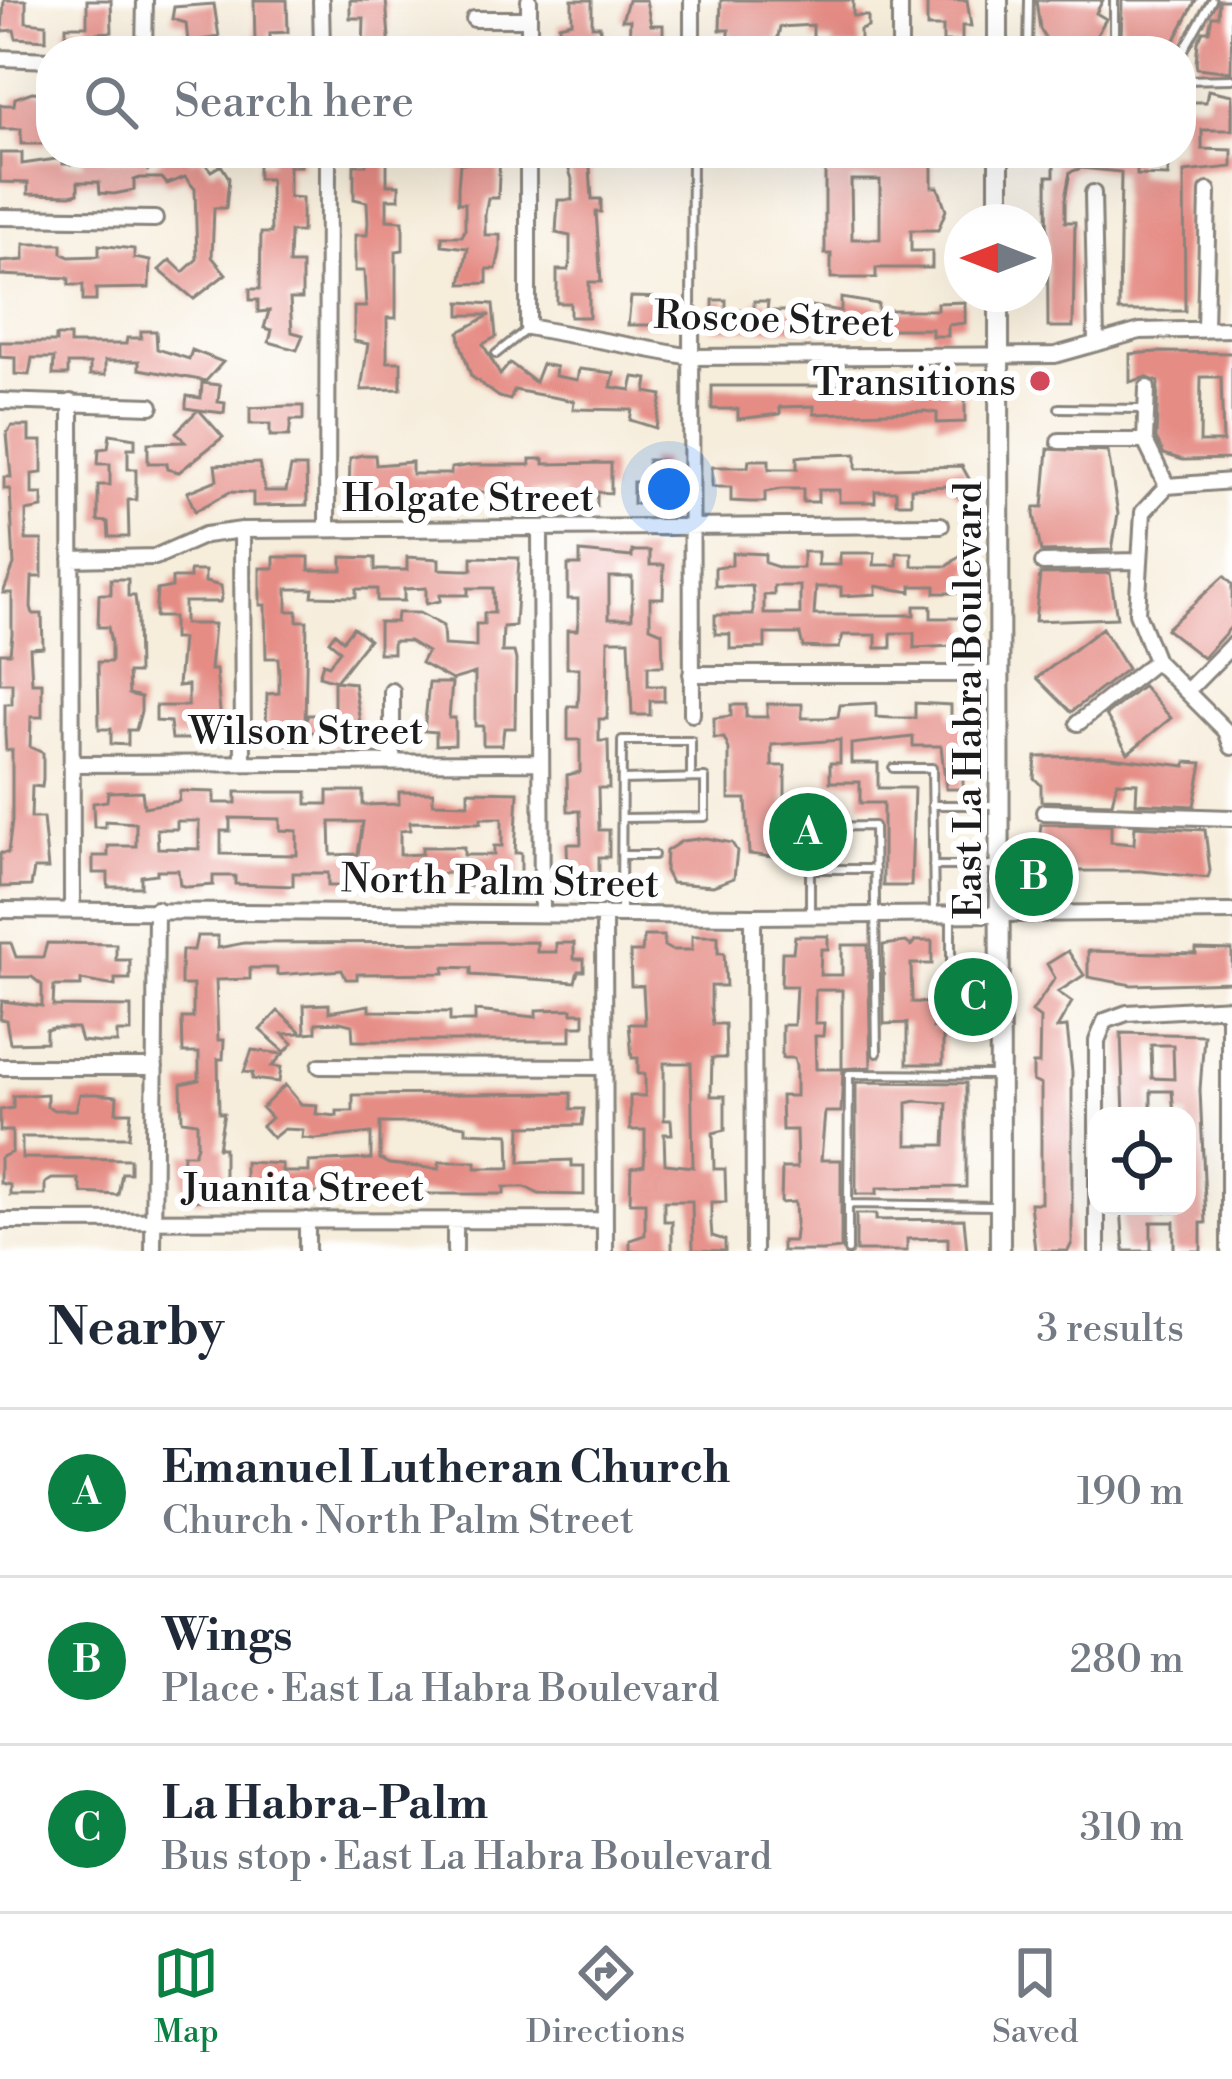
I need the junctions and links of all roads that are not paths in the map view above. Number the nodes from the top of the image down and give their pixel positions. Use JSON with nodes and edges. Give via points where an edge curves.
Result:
{"nodes":[{"id":1,"x":145,"y":0,"type":"edge"},
{"id":2,"x":321,"y":0,"type":"edge"},
{"id":3,"x":529,"y":0,"type":"edge"},
{"id":4,"x":692,"y":0,"type":"edge"},
{"id":5,"x":900,"y":0,"type":"edge"},
{"id":6,"x":998,"y":0,"type":"edge"},
{"id":7,"x":1029,"y":0,"type":"edge"},
{"id":8,"x":1114,"y":0,"type":"edge"},
{"id":9,"x":1213,"y":0,"type":"edge"},
{"id":10,"x":474,"y":19,"type":"dead end"},
{"id":11,"x":529,"y":19,"type":"junction"},
{"id":12,"x":145,"y":36,"type":"edge"},
{"id":13,"x":322,"y":36,"type":"edge"},
{"id":14,"x":529,"y":36,"type":"edge"},
{"id":15,"x":692,"y":36,"type":"edge"},
{"id":16,"x":900,"y":36,"type":"edge"},
{"id":17,"x":998,"y":36,"type":"edge"},
{"id":18,"x":1028,"y":36,"type":"edge"},
{"id":19,"x":1114,"y":36,"type":"edge"},
{"id":20,"x":1192,"y":36,"type":"edge"},
{"id":21,"x":0,"y":58,"type":"edge"},
{"id":22,"x":36,"y":59,"type":"edge"},
{"id":23,"x":1232,"y":79,"type":"edge"},
{"id":24,"x":1196,"y":80,"type":"edge"},
{"id":25,"x":328,"y":168,"type":"edge"},
{"id":26,"x":528,"y":168,"type":"edge"},
{"id":27,"x":692,"y":168,"type":"edge"},
{"id":28,"x":999,"y":168,"type":"edge"},
{"id":29,"x":1208,"y":191,"type":"dead end"},
{"id":30,"x":1093,"y":193,"type":"dead end"},
{"id":31,"x":999,"y":204,"type":"edge"},
{"id":32,"x":0,"y":217,"type":"edge"},
{"id":33,"x":155,"y":219,"type":"dead end"},
{"id":34,"x":1000,"y":312,"type":"edge"},
{"id":35,"x":691,"y":313,"type":"joint"},
{"id":36,"x":528,"y":328,"type":"junction"},
{"id":37,"x":1232,"y":329,"type":"edge"},
{"id":38,"x":1205,"y":331,"type":"junction"},
{"id":39,"x":1096,"y":342,"type":"junction"},
{"id":40,"x":496,"y":354,"type":"dead end"},
{"id":41,"x":691,"y":357,"type":"junction"},
{"id":42,"x":1000,"y":357,"type":"junction"},
{"id":43,"x":1147,"y":388,"type":"dead end"},
{"id":44,"x":0,"y":401,"type":"edge"},
{"id":45,"x":71,"y":402,"type":"junction"},
{"id":46,"x":151,"y":406,"type":"dead end"},
{"id":47,"x":1059,"y":408,"type":"dead end"},
{"id":48,"x":1146,"y":410,"type":"junction"},
{"id":49,"x":1059,"y":441,"type":"dead end"},
{"id":50,"x":1145,"y":441,"type":"junction"},
{"id":51,"x":1232,"y":482,"type":"edge"},
{"id":52,"x":1166,"y":486,"type":"junction"},
{"id":53,"x":941,"y":525,"type":"dead end"},
{"id":54,"x":327,"y":529,"type":"junction"},
{"id":55,"x":242,"y":530,"type":"junction"},
{"id":56,"x":691,"y":530,"type":"junction"},
{"id":57,"x":540,"y":532,"type":"junction"},
{"id":58,"x":71,"y":559,"type":"junction"},
{"id":59,"x":1136,"y":561,"type":"junction"},
{"id":60,"x":1043,"y":563,"type":"dead end"},
{"id":61,"x":1232,"y":645,"type":"edge"},
{"id":62,"x":1156,"y":661,"type":"junction"},
{"id":63,"x":691,"y":674,"type":"junction"},
{"id":64,"x":1001,"y":674,"type":"junction"},
{"id":65,"x":392,"y":691,"type":"dead end"},
{"id":66,"x":1187,"y":691,"type":"junction"},
{"id":67,"x":692,"y":714,"type":"dead end"},
{"id":68,"x":1078,"y":723,"type":"dead end"},
{"id":69,"x":1232,"y":747,"type":"edge"},
{"id":70,"x":392,"y":762,"type":"junction"},
{"id":71,"x":541,"y":762,"type":"junction"},
{"id":72,"x":243,"y":763,"type":"junction"},
{"id":73,"x":71,"y":764,"type":"junction"},
{"id":74,"x":893,"y":768,"type":"dead end"},
{"id":75,"x":691,"y":778,"type":"junction"},
{"id":76,"x":622,"y":780,"type":"junction"},
{"id":77,"x":1000,"y":805,"type":"junction"},
{"id":78,"x":932,"y":806,"type":"junction"},
{"id":79,"x":1044,"y":812,"type":"dead end"},
{"id":80,"x":622,"y":818,"type":"junction"},
{"id":81,"x":1232,"y":818,"type":"edge"},
{"id":82,"x":622,"y":855,"type":"junction"},
{"id":83,"x":654,"y":855,"type":"dead end"},
{"id":84,"x":933,"y":866,"type":"junction"},
{"id":85,"x":1000,"y":866,"type":"junction"},
{"id":86,"x":810,"y":869,"type":"junction"},
{"id":87,"x":874,"y":869,"type":"junction"},
{"id":88,"x":72,"y":909,"type":"junction"},
{"id":89,"x":0,"y":910,"type":"edge"},
{"id":90,"x":156,"y":910,"type":"junction"},
{"id":91,"x":1232,"y":912,"type":"edge"},
{"id":92,"x":542,"y":914,"type":"junction"},
{"id":93,"x":604,"y":914,"type":"junction"},
{"id":94,"x":621,"y":914,"type":"junction"},
{"id":95,"x":875,"y":914,"type":"junction"},
{"id":96,"x":934,"y":914,"type":"junction"},
{"id":97,"x":951,"y":914,"type":"junction"},
{"id":98,"x":810,"y":915,"type":"junction"},
{"id":99,"x":1000,"y":915,"type":"junction"},
{"id":100,"x":753,"y":916,"type":"junction"},
{"id":101,"x":1231,"y":1008,"type":"edge"},
{"id":102,"x":1000,"y":1009,"type":"junction"},
{"id":103,"x":877,"y":1053,"type":"dead end"},
{"id":104,"x":320,"y":1066,"type":"dead end"},
{"id":105,"x":0,"y":1067,"type":"edge"},
{"id":106,"x":155,"y":1067,"type":"junction"},
{"id":107,"x":605,"y":1067,"type":"junction"},
{"id":108,"x":1000,"y":1075,"type":"junction"},
{"id":109,"x":848,"y":1204,"type":"junction"},
{"id":110,"x":1000,"y":1206,"type":"junction"},
{"id":111,"x":153,"y":1220,"type":"junction"},
{"id":112,"x":307,"y":1220,"type":"junction"},
{"id":113,"x":455,"y":1220,"type":"junction"},
{"id":114,"x":605,"y":1220,"type":"junction"},
{"id":115,"x":0,"y":1221,"type":"edge"},
{"id":116,"x":153,"y":1251,"type":"edge"},
{"id":117,"x":307,"y":1251,"type":"edge"},
{"id":118,"x":455,"y":1251,"type":"edge"},
{"id":119,"x":605,"y":1251,"type":"edge"},
{"id":120,"x":754,"y":1251,"type":"edge"},
{"id":121,"x":848,"y":1251,"type":"edge"},
{"id":122,"x":1000,"y":1251,"type":"edge"},
{"id":123,"x":1097,"y":1251,"type":"edge"},
{"id":124,"x":1229,"y":1251,"type":"edge"}],
"edges":[{"from":1,"to":12,"type":"street"},
{"from":2,"to":13,"type":"street"},
{"from":3,"to":11,"type":"street"},
{"from":4,"to":15,"type":"street"},
{"from":5,"to":16,"type":"street"},
{"from":6,"to":17,"type":"main road"},
{"from":7,"to":18,"type":"lane"},
{"from":8,"to":19,"type":"lane"},
{"from":9,"to":20,"type":"lane"},
{"from":10,"to":11,"type":"street"},
{"from":11,"to":14,"type":"street"},
{"from":21,"to":22,"type":"street"},
{"from":23,"to":24,"type":"lane"},
{"from":25,"to":54,"type":"street"},
{"from":26,"to":36,"type":"street"},
{"from":27,"to":35,"type":"lane"},
{"from":28,"to":31,"type":"main road"},
{"from":29,"to":38,"type":"street"},
{"from":30,"to":39,"type":"street"},
{"from":32,"to":33,"type":"street"},
{"from":34,"to":42,"type":"main road","name":"East La Habra Boulevard"},
{"from":35,"to":41,"type":"street"},
{"from":36,"to":40,"type":"lane"},
{"from":36,"to":41,"type":"street","name":"Roscoe Street"},
{"from":37,"to":38,"type":"street","name":"Roscoe Street"},
{"from":38,"to":39,"type":"street","name":"Roscoe Street","via":[[1140,331]]},
{"from":39,"to":42,"type":"street","name":"Roscoe Street","via":[[1055,355]]},
{"from":41,"to":42,"type":"street","name":"Roscoe Street"},
{"from":41,"to":56,"type":"street"},
{"from":42,"to":64,"type":"main road","name":"East La Habra Boulevard"},
{"from":43,"to":48,"type":"street"},
{"from":44,"to":45,"type":"street"},
{"from":45,"to":46,"type":"street"},
{"from":45,"to":58,"type":"street"},
{"from":47,"to":48,"type":"lane"},
{"from":48,"to":50,"type":"street"},
{"from":49,"to":50,"type":"street"},
{"from":50,"to":52,"type":"street"},
{"from":51,"to":52,"type":"street"},
{"from":52,"to":59,"type":"street","via":[[1143,512]]},
{"from":53,"to":56,"type":"street","name":"Holgate Street"},
{"from":54,"to":55,"type":"street","name":"Holgate Street"},
{"from":54,"to":57,"type":"street","name":"Holgate Street"},
{"from":55,"to":58,"type":"street","name":"Holgate Street","via":[[205,535],[155,557]]},
{"from":55,"to":72,"type":"street"},
{"from":56,"to":57,"type":"street","name":"Holgate Street"},
{"from":56,"to":63,"type":"street"},
{"from":57,"to":71,"type":"street"},
{"from":58,"to":73,"type":"street"},
{"from":59,"to":60,"type":"street"},
{"from":59,"to":62,"type":"street","via":[[1137,614]]},
{"from":61,"to":66,"type":"street"},
{"from":62,"to":66,"type":"street"},
{"from":62,"to":68,"type":"street"},
{"from":63,"to":64,"type":"street"},
{"from":63,"to":67,"type":"street"},
{"from":64,"to":77,"type":"main road","name":"East La Habra Boulevard"},
{"from":65,"to":70,"type":"street"},
{"from":66,"to":69,"type":"street"},
{"from":70,"to":71,"type":"street","name":"Wilson Street"},
{"from":70,"to":72,"type":"street","name":"Wilson Street"},
{"from":71,"to":92,"type":"street"},
{"from":72,"to":73,"type":"street","name":"Wilson Street"},
{"from":73,"to":88,"type":"street"},
{"from":74,"to":78,"type":"lane","via":[[932,768]]},
{"from":75,"to":76,"type":"lane"},
{"from":75,"to":76,"type":"lane","via":[[691,741],[622,741]]},
{"from":75,"to":80,"type":"lane","via":[[705,778],[705,817]]},
{"from":76,"to":80,"type":"lane"},
{"from":77,"to":78,"type":"lane"},
{"from":77,"to":85,"type":"main road","name":"East La Habra Boulevard"},
{"from":78,"to":84,"type":"lane"},
{"from":79,"to":81,"type":"street"},
{"from":80,"to":82,"type":"lane"},
{"from":82,"to":83,"type":"lane"},
{"from":82,"to":94,"type":"lane"},
{"from":84,"to":85,"type":"lane"},
{"from":84,"to":96,"type":"lane"},
{"from":85,"to":99,"type":"main road","name":"East La Habra Boulevard"},
{"from":86,"to":87,"type":"lane"},
{"from":86,"to":87,"type":"lane","via":[[811,827],[874,826]]},
{"from":86,"to":98,"type":"lane"},
{"from":87,"to":95,"type":"lane"},
{"from":88,"to":89,"type":"street","name":"North Palm Street"},
{"from":88,"to":90,"type":"street","name":"North Palm Street"},
{"from":90,"to":92,"type":"street","name":"North Palm Street"},
{"from":90,"to":106,"type":"street"},
{"from":91,"to":99,"type":"street","name":"North Palm Street"},
{"from":92,"to":93,"type":"street","name":"North Palm Street"},
{"from":93,"to":94,"type":"street","name":"North Palm Street"},
{"from":93,"to":107,"type":"street"},
{"from":94,"to":100,"type":"street","name":"North Palm Street"},
{"from":95,"to":96,"type":"street","name":"North Palm Street"},
{"from":95,"to":98,"type":"street","name":"North Palm Street"},
{"from":95,"to":103,"type":"lane"},
{"from":96,"to":97,"type":"street","name":"North Palm Street"},
{"from":97,"to":99,"type":"street","name":"North Palm Street"},
{"from":97,"to":102,"type":"lane","via":[[951,1009]]},
{"from":98,"to":100,"type":"street","name":"North Palm Street"},
{"from":99,"to":102,"type":"main road","name":"East La Habra Boulevard"},
{"from":100,"to":120,"type":"street"},
{"from":101,"to":123,"type":"street","via":[[1105,1021],[1097,1041]]},
{"from":101,"to":124,"type":"street"},
{"from":102,"to":108,"type":"main road","name":"East La Habra Boulevard"},
{"from":104,"to":107,"type":"street"},
{"from":105,"to":106,"type":"street"},
{"from":106,"to":111,"type":"street"},
{"from":107,"to":114,"type":"street"},
{"from":108,"to":109,"type":"lane","via":[[849,1074]]},
{"from":108,"to":110,"type":"main road","name":"East La Habra Boulevard"},
{"from":109,"to":110,"type":"lane"},
{"from":109,"to":121,"type":"lane"},
{"from":110,"to":122,"type":"main road","name":"East La Habra Boulevard"},
{"from":111,"to":112,"type":"street","name":"Juanita Street"},
{"from":111,"to":115,"type":"street","name":"Juanita Street"},
{"from":111,"to":116,"type":"street"},
{"from":112,"to":113,"type":"street","name":"Juanita Street"},
{"from":112,"to":117,"type":"street"},
{"from":113,"to":114,"type":"street","name":"Juanita Street"},
{"from":113,"to":118,"type":"street"},
{"from":114,"to":119,"type":"street"}]}
